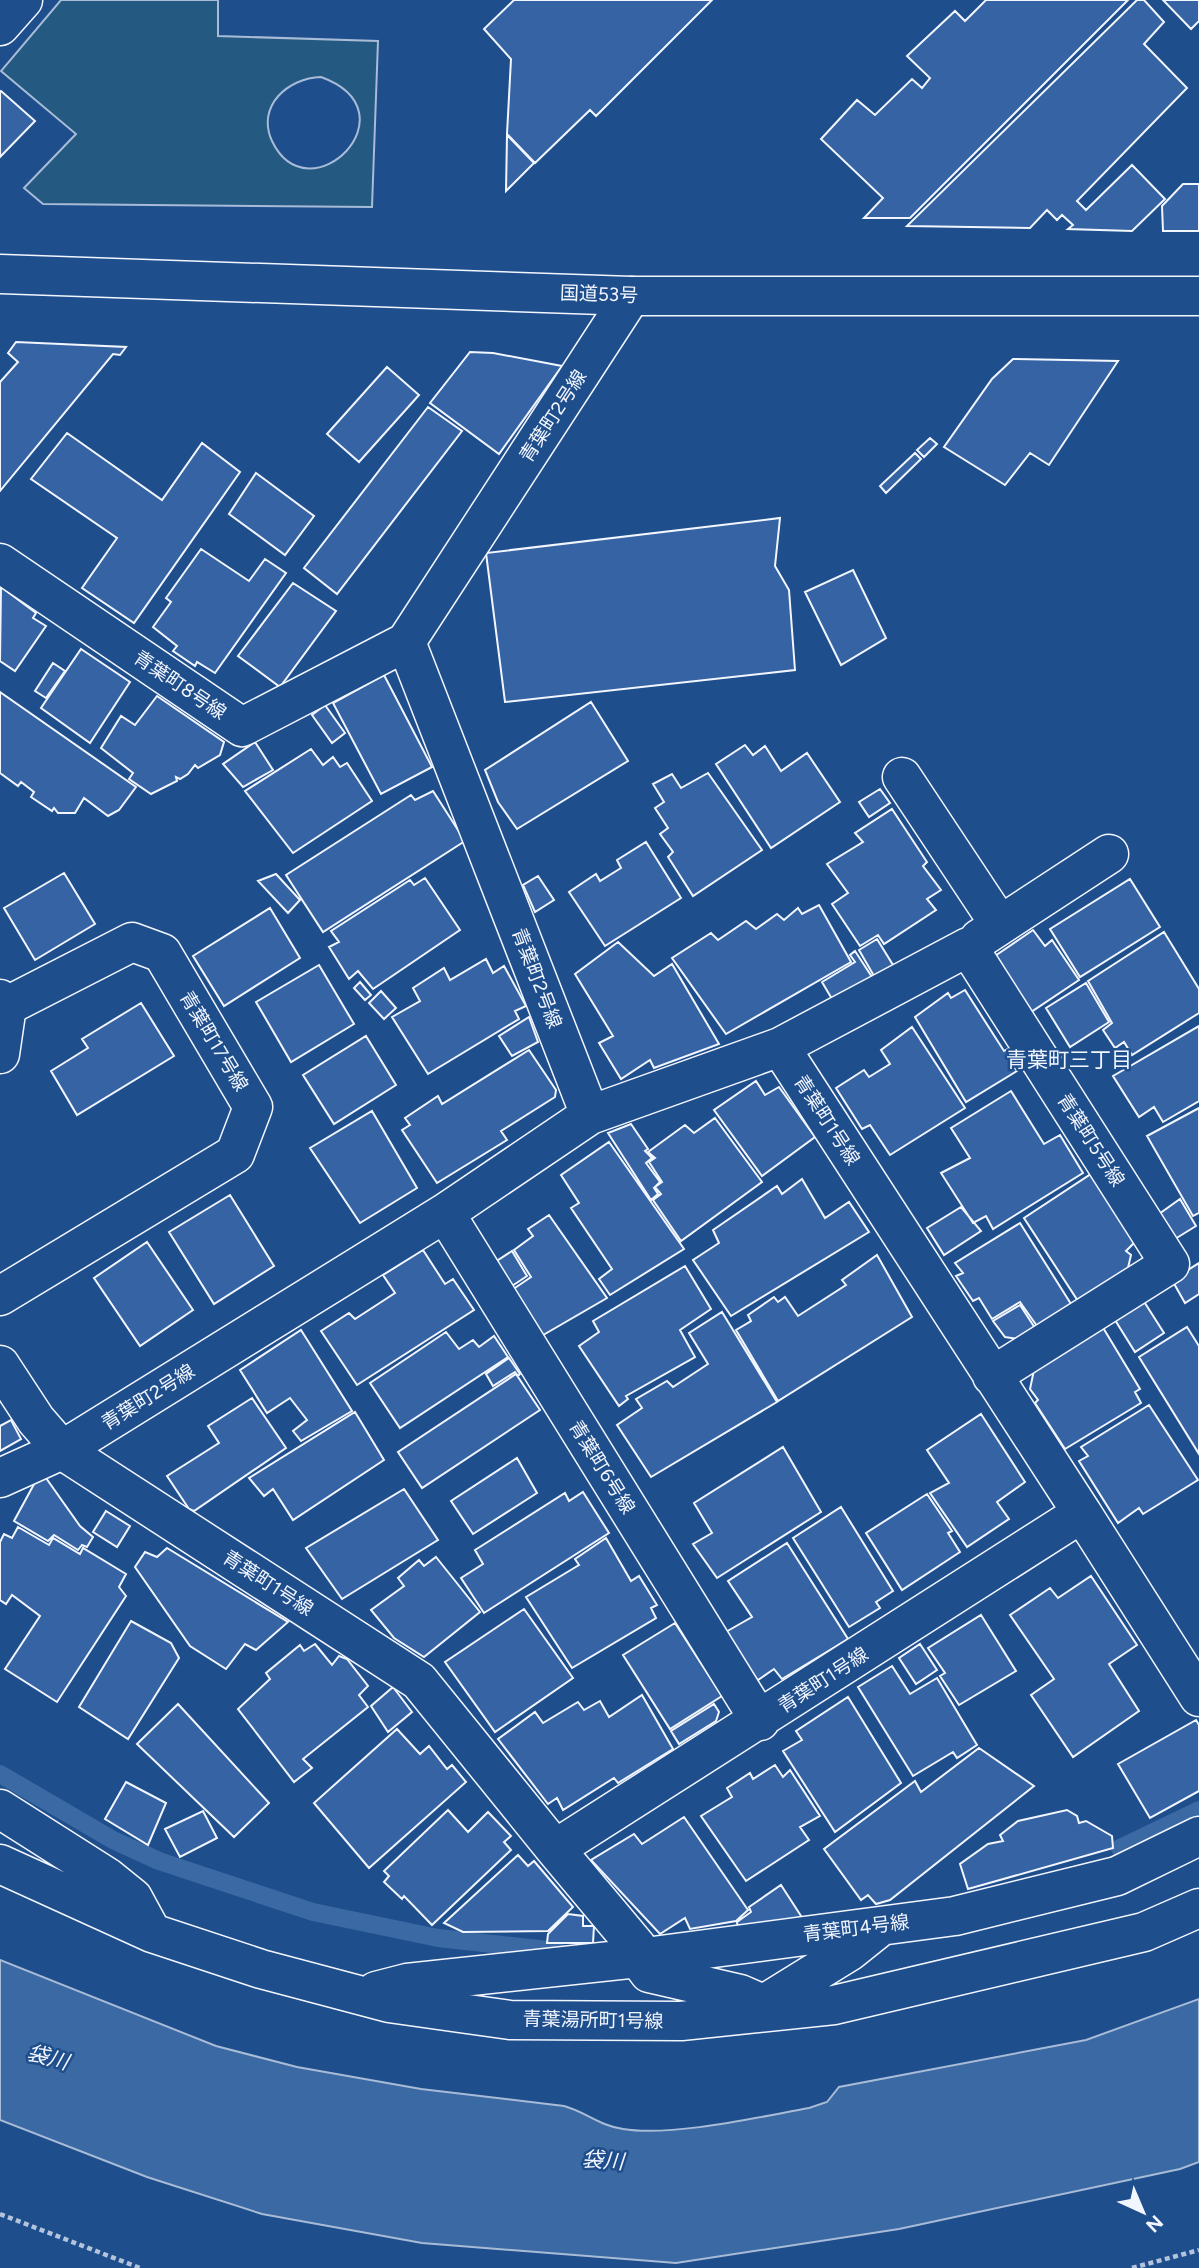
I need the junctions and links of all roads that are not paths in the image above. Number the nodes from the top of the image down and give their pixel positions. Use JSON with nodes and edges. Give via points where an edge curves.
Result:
{"nodes":[{"id":1,"x":23,"y":0,"type":"edge"},
{"id":2,"x":0,"y":26,"type":"edge"},
{"id":3,"x":0,"y":274,"type":"edge"},
{"id":4,"x":631,"y":296,"type":"junction"},
{"id":5,"x":1199,"y":296,"type":"edge"},
{"id":6,"x":0,"y":563,"type":"edge"},
{"id":7,"x":406,"y":642,"type":"junction"},
{"id":8,"x":902,"y":777,"type":"dead end"},
{"id":9,"x":1109,"y":854,"type":"dead end"},
{"id":10,"x":1000,"y":925,"type":"junction"},
{"id":11,"x":968,"y":947,"type":"junction"},
{"id":12,"x":4,"y":1003,"type":"edge"},
{"id":13,"x":780,"y":1047,"type":"junction"},
{"id":14,"x":0,"y":1054,"type":"edge"},
{"id":15,"x":590,"y":1115,"type":"junction"},
{"id":16,"x":445,"y":1213,"type":"junction"},
{"id":17,"x":1185,"y":1256,"type":"edge"},
{"id":18,"x":0,"y":1296,"type":"edge"},
{"id":19,"x":0,"y":1364,"type":"edge"},
{"id":20,"x":992,"y":1376,"type":"junction"},
{"id":21,"x":62,"y":1450,"type":"junction"},
{"id":22,"x":0,"y":1478,"type":"edge"},
{"id":23,"x":1082,"y":1513,"type":"junction"},
{"id":24,"x":1199,"y":1697,"type":"edge"},
{"id":25,"x":760,"y":1721,"type":"junction"},
{"id":26,"x":0,"y":1810,"type":"edge"},
{"id":27,"x":1199,"y":1836,"type":"edge"},
{"id":28,"x":555,"y":1849,"type":"junction"},
{"id":29,"x":0,"y":1864,"type":"edge"},
{"id":30,"x":1199,"y":1908,"type":"edge"},
{"id":31,"x":881,"y":1925,"type":"junction"},
{"id":32,"x":152,"y":1933,"type":"junction"},
{"id":33,"x":638,"y":1958,"type":"junction"},
{"id":34,"x":360,"y":1995,"type":"junction"},
{"id":35,"x":771,"y":2008,"type":"junction"}],
"edges":[{"from":1,"to":2,"type":"main road"},
{"from":3,"to":4,"type":"main road","name":"国道53号"},
{"from":4,"to":5,"type":"main road","name":"国道53号"},
{"from":4,"to":7,"type":"main road","name":"青葉町2号線"},
{"from":6,"to":7,"type":"main road","name":"青葉町8号線","via":[[242,727]]},
{"from":7,"to":15,"type":"main road","name":"青葉町2号線"},
{"from":8,"to":10,"type":"main road"},
{"from":9,"to":10,"type":"main road"},
{"from":10,"to":11,"type":"main road"},
{"from":11,"to":13,"type":"main road"},
{"from":11,"to":17,"type":"main road","name":"青葉町5号線"},
{"from":12,"to":14,"type":"main road"},
{"from":12,"to":18,"type":"main road","name":"青葉町17号線","via":[[132,942],[162,953],[253,1107],[235,1154]]},
{"from":13,"to":15,"type":"main road"},
{"from":13,"to":20,"type":"main road","name":"青葉町1号線"},
{"from":15,"to":16,"type":"main road","name":"青葉町2号線"},
{"from":16,"to":21,"type":"main road","name":"青葉町2号線"},
{"from":16,"to":25,"type":"main road","name":"青葉町6号線"},
{"from":17,"to":20,"type":"main road","name":"青葉町5号線"},
{"from":19,"to":21,"type":"main road","name":"青葉町1号線","via":[[36,1420]]},
{"from":20,"to":23,"type":"main road","name":"青葉町1号線"},
{"from":21,"to":22,"type":"main road","name":"青葉町2号線"},
{"from":21,"to":28,"type":"main road","name":"青葉町1号線","via":[[419,1681]]},
{"from":23,"to":24,"type":"main road"},
{"from":23,"to":25,"type":"main road","name":"青葉町1号線"},
{"from":25,"to":28,"type":"main road","name":"青葉町1号線"},
{"from":26,"to":32,"type":"main road","via":[[115,1884],[132,1898]]},
{"from":27,"to":31,"type":"main road","name":"青葉町4号線","via":[[1117,1876],[955,1916]]},
{"from":28,"to":33,"type":"main road","via":[[637,1947]]},
{"from":29,"to":32,"type":"main road","name":"青葉湯所町1号線"},
{"from":30,"to":35,"type":"main road","name":"青葉湯所町1号線","via":[[1144,1932],[834,2005]]},
{"from":31,"to":33,"type":"main road","name":"青葉町4号線"},
{"from":31,"to":35,"type":"main road"},
{"from":32,"to":34,"type":"main road","name":"青葉湯所町1号線"},
{"from":33,"to":34,"type":"main road","name":"青葉町4号線","via":[[407,1983]]},
{"from":33,"to":35,"type":"main road","via":[[649,1973],[740,1994]]},
{"from":34,"to":35,"type":"main road","name":"青葉湯所町1号線","via":[[510,2020],[681,2021]]}]}
